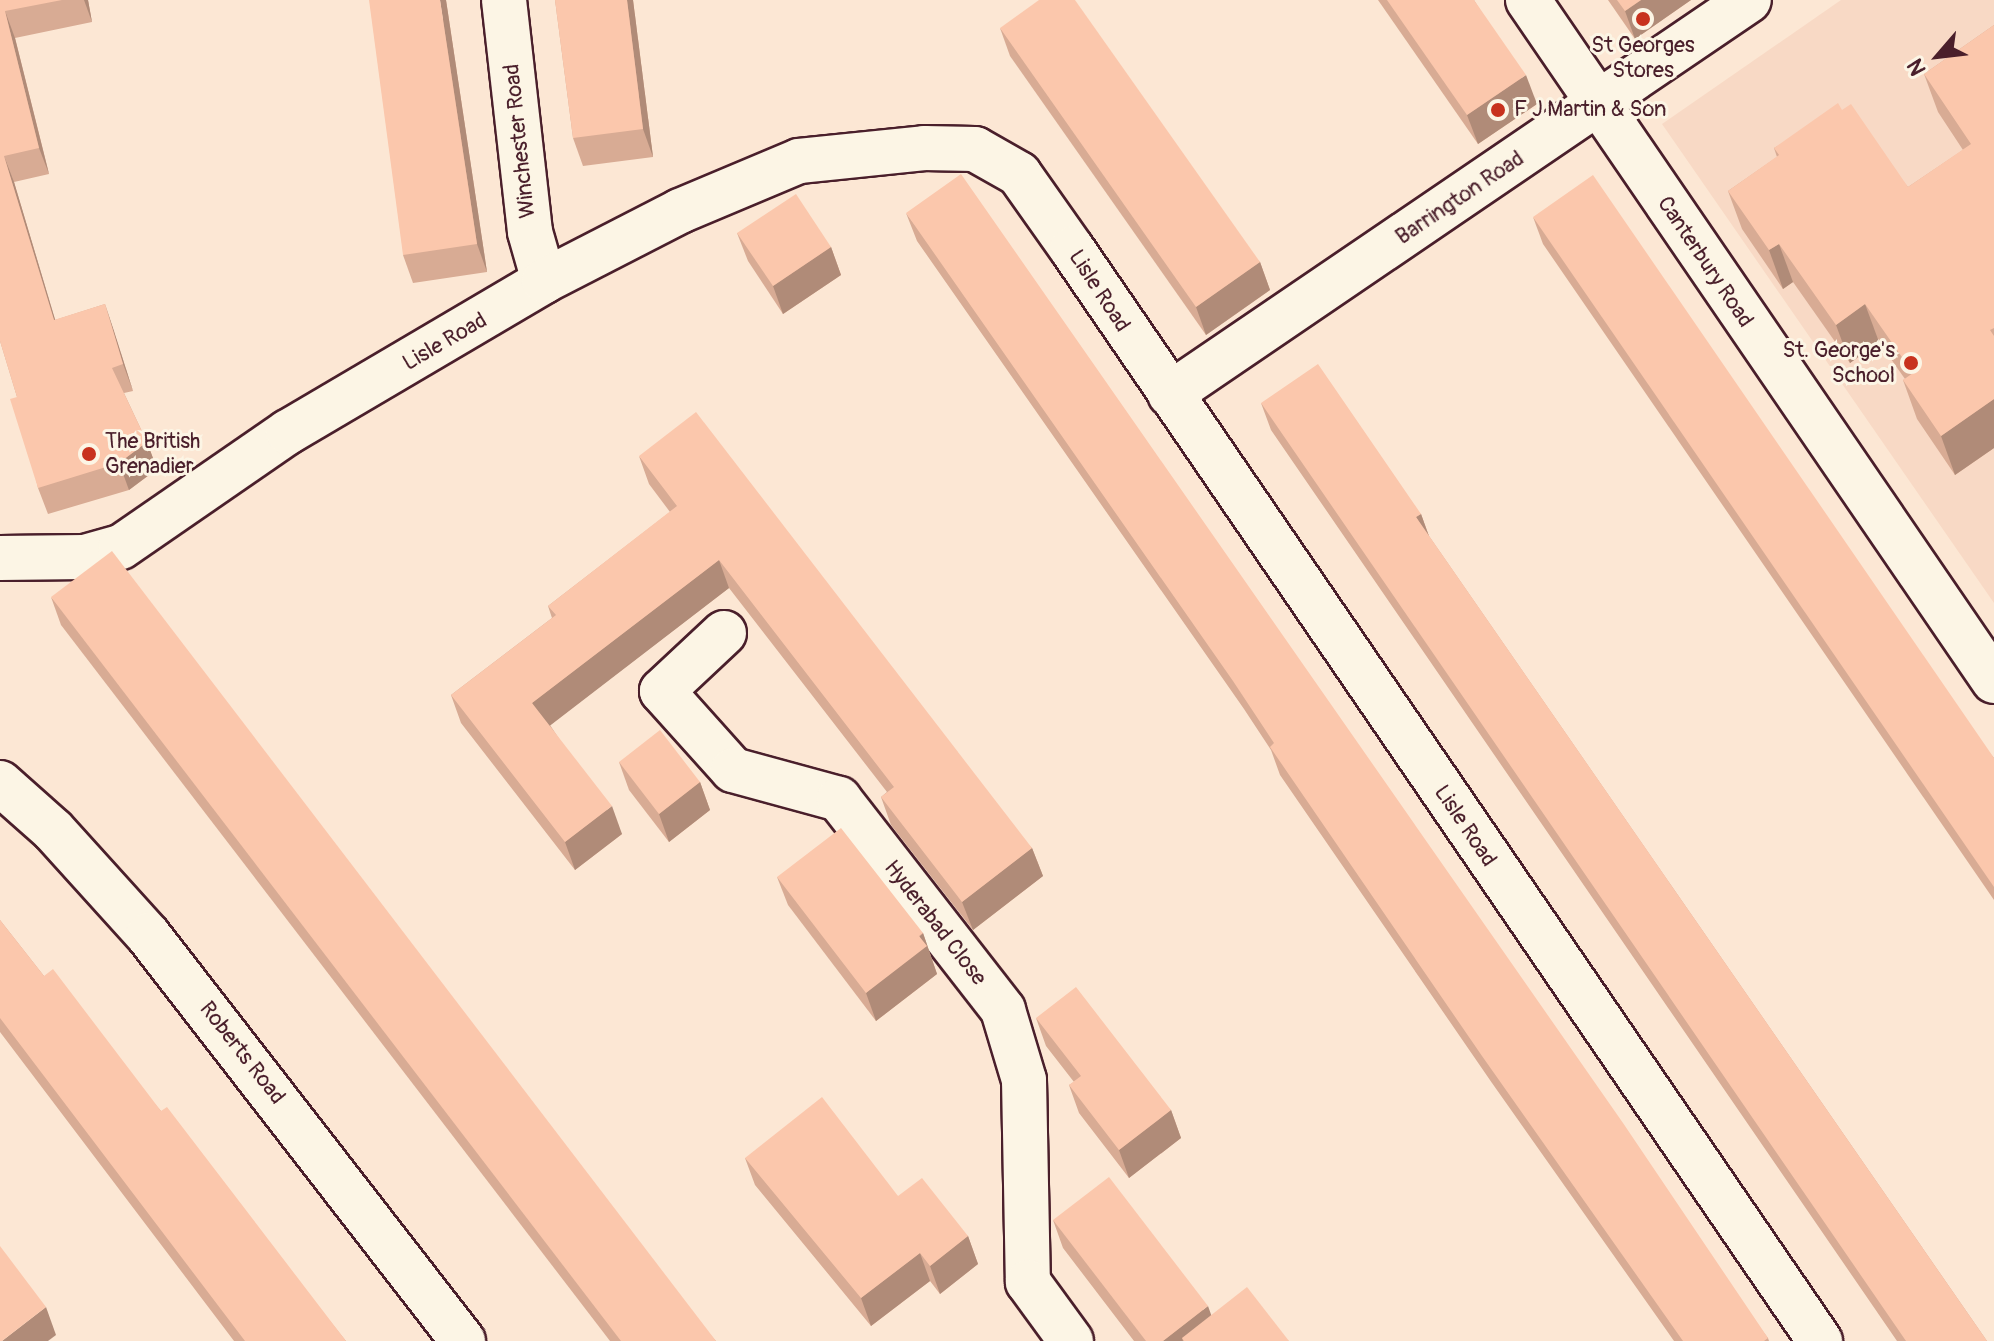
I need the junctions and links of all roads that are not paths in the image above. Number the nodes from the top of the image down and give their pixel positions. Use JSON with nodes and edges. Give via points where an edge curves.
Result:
{"nodes":[{"id":1,"x":504,"y":0,"type":"edge"},
{"id":2,"x":1528,"y":0,"type":"edge"},
{"id":3,"x":1749,"y":0,"type":"edge"},
{"id":4,"x":1598,"y":104,"type":"junction"},
{"id":5,"x":544,"y":281,"type":"junction"},
{"id":6,"x":1170,"y":394,"type":"junction"},
{"id":7,"x":0,"y":558,"type":"edge"},
{"id":8,"x":724,"y":633,"type":"dead end"},
{"id":9,"x":1994,"y":681,"type":"edge"},
{"id":10,"x":0,"y":783,"type":"edge"},
{"id":11,"x":463,"y":1341,"type":"edge"},
{"id":12,"x":1071,"y":1341,"type":"edge"},
{"id":13,"x":1820,"y":1341,"type":"edge"}],
"edges":[{"from":1,"to":5,"type":"street","name":"Winchester Road","via":[[530,232]]},
{"from":2,"to":4,"type":"street","name":"Canterbury Road"},
{"from":3,"to":4,"type":"street","name":"Barrington Road"},
{"from":4,"to":6,"type":"street","name":"Barrington Road"},
{"from":4,"to":9,"type":"street","name":"Canterbury Road"},
{"from":5,"to":6,"type":"street","name":"Lisle Road","via":[[680,211],[799,161],[975,149],[1019,174]]},
{"from":5,"to":7,"type":"street","name":"Lisle Road","via":[[288,432],[121,547],[85,557]]},
{"from":6,"to":13,"type":"street","name":"Lisle Road"},
{"from":8,"to":12,"type":"street","name":"Hyderabad Close","via":[[662,691],[733,770],[839,799],[1003,1010],[1024,1080],[1028,1282]]},
{"from":10,"to":11,"type":"street","name":"Roberts Road","via":[[53,830],[148,935]]}]}
